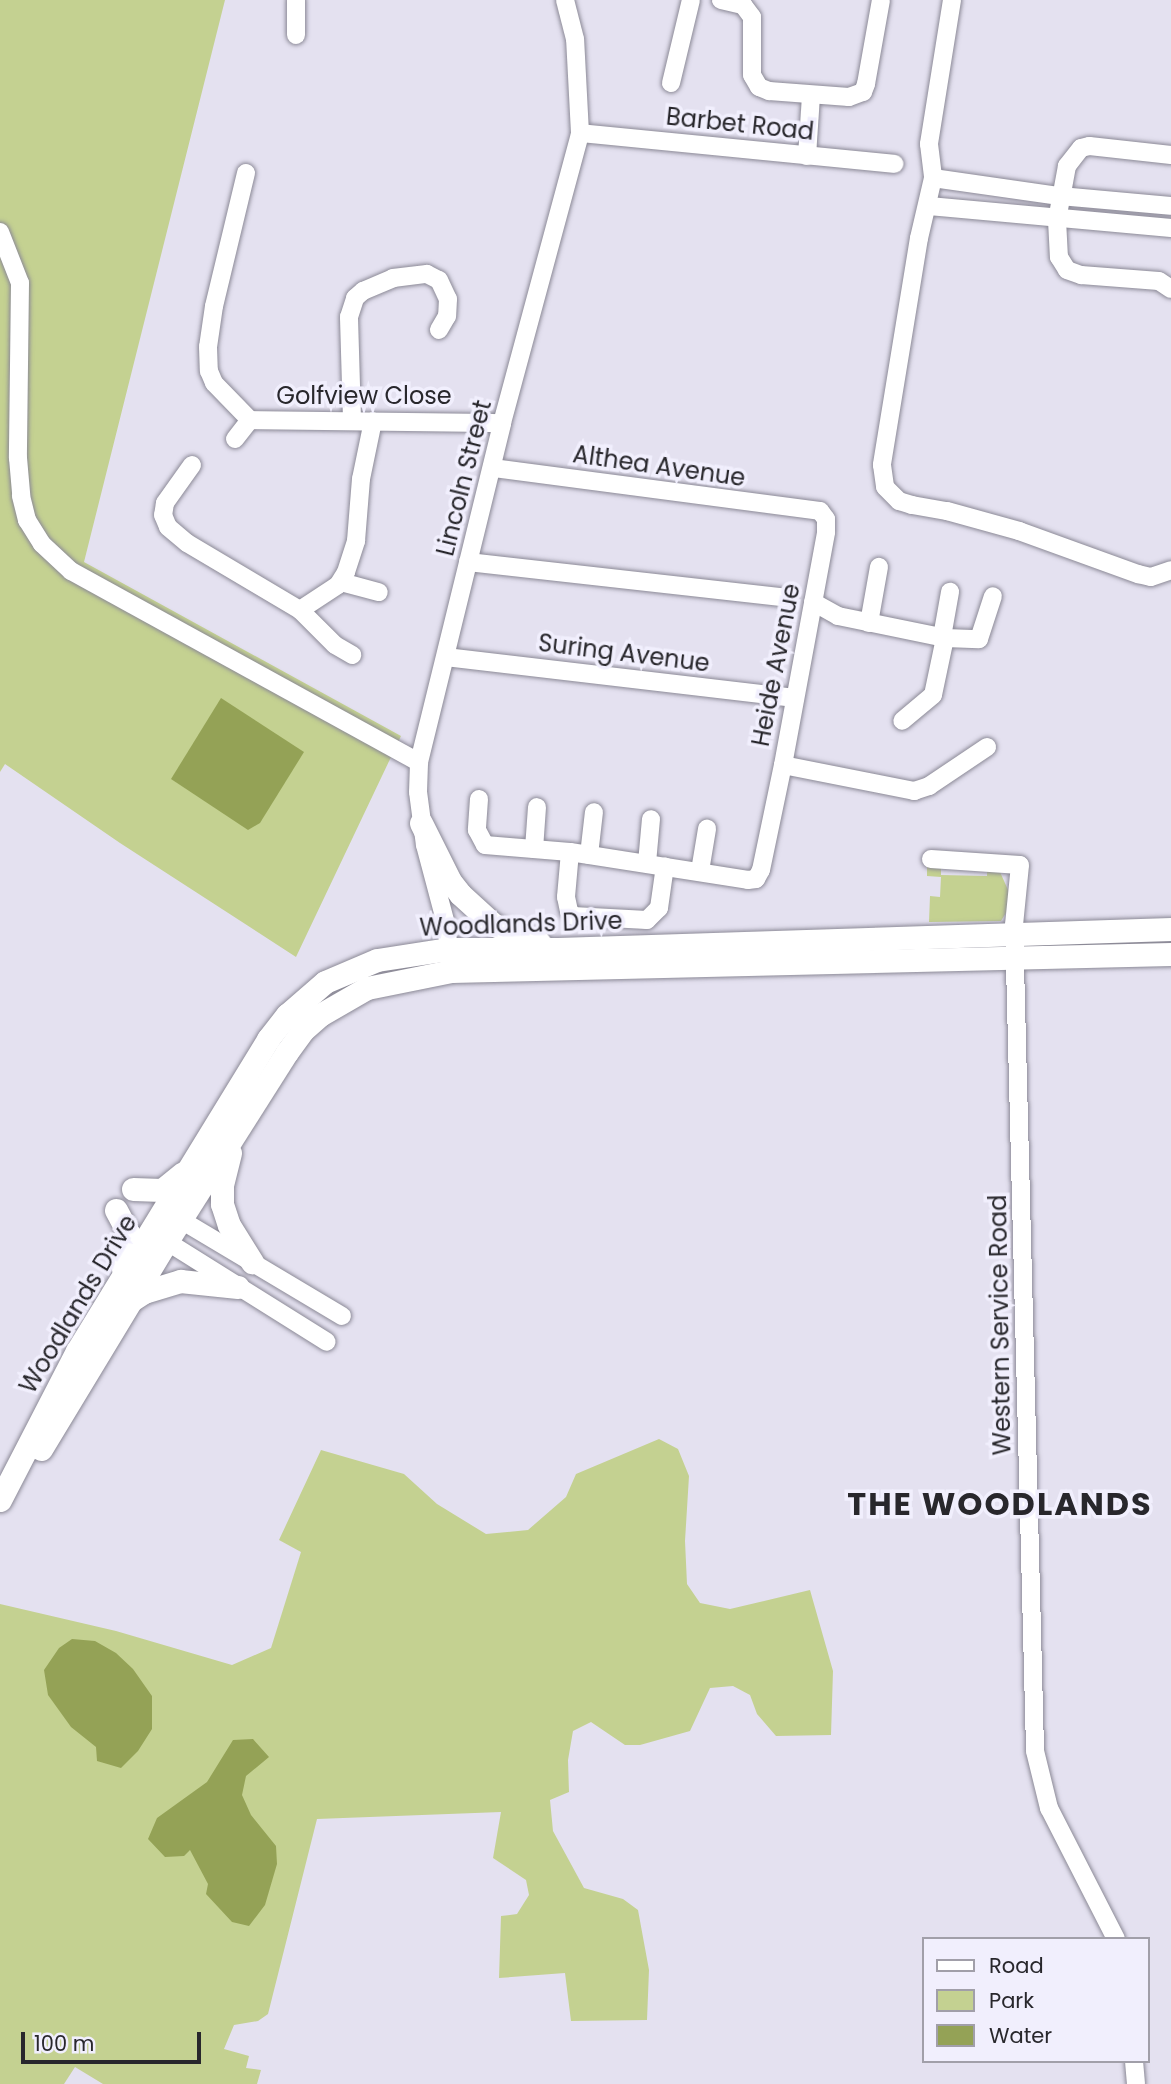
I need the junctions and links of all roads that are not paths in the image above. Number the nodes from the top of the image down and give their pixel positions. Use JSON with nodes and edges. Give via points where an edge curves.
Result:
{"nodes":[{"id":1,"x":296,"y":0,"type":"edge"},
{"id":2,"x":565,"y":0,"type":"edge"},
{"id":3,"x":691,"y":0,"type":"edge"},
{"id":4,"x":721,"y":0,"type":"edge"},
{"id":5,"x":881,"y":0,"type":"edge"},
{"id":6,"x":952,"y":0,"type":"edge"},
{"id":7,"x":296,"y":35,"type":"dead end"},
{"id":8,"x":671,"y":83,"type":"dead end"},
{"id":9,"x":811,"y":96,"type":"junction"},
{"id":10,"x":580,"y":133,"type":"junction"},
{"id":11,"x":1171,"y":155,"type":"edge"},
{"id":12,"x":807,"y":156,"type":"junction"},
{"id":13,"x":894,"y":164,"type":"dead end"},
{"id":14,"x":246,"y":173,"type":"dead end"},
{"id":15,"x":933,"y":178,"type":"junction"},
{"id":16,"x":1060,"y":196,"type":"junction"},
{"id":17,"x":1141,"y":203,"type":"junction"},
{"id":18,"x":929,"y":206,"type":"junction"},
{"id":19,"x":1171,"y":206,"type":"edge"},
{"id":20,"x":1057,"y":219,"type":"junction"},
{"id":21,"x":1140,"y":226,"type":"junction"},
{"id":22,"x":1171,"y":228,"type":"edge"},
{"id":23,"x":0,"y":232,"type":"edge"},
{"id":24,"x":1171,"y":289,"type":"edge"},
{"id":25,"x":439,"y":330,"type":"dead end"},
{"id":26,"x":352,"y":419,"type":"junction"},
{"id":27,"x":250,"y":420,"type":"junction"},
{"id":28,"x":373,"y":421,"type":"junction"},
{"id":29,"x":502,"y":423,"type":"junction"},
{"id":30,"x":235,"y":439,"type":"dead end"},
{"id":31,"x":192,"y":465,"type":"dead end"},
{"id":32,"x":492,"y":468,"type":"junction"},
{"id":33,"x":820,"y":511,"type":"joint"},
{"id":34,"x":468,"y":562,"type":"junction"},
{"id":35,"x":879,"y":568,"type":"dead end"},
{"id":36,"x":1171,"y":570,"type":"edge"},
{"id":37,"x":341,"y":582,"type":"junction"},
{"id":38,"x":379,"y":592,"type":"dead end"},
{"id":39,"x":950,"y":592,"type":"dead end"},
{"id":40,"x":993,"y":596,"type":"dead end"},
{"id":41,"x":788,"y":598,"type":"dead end"},
{"id":42,"x":813,"y":603,"type":"junction"},
{"id":43,"x":300,"y":610,"type":"junction"},
{"id":44,"x":869,"y":623,"type":"junction"},
{"id":45,"x":944,"y":638,"type":"junction"},
{"id":46,"x":352,"y":655,"type":"dead end"},
{"id":47,"x":446,"y":657,"type":"junction"},
{"id":48,"x":795,"y":698,"type":"junction"},
{"id":49,"x":902,"y":721,"type":"dead end"},
{"id":50,"x":987,"y":747,"type":"dead end"},
{"id":51,"x":419,"y":762,"type":"junction"},
{"id":52,"x":783,"y":765,"type":"junction"},
{"id":53,"x":479,"y":799,"type":"dead end"},
{"id":54,"x":537,"y":807,"type":"dead end"},
{"id":55,"x":594,"y":812,"type":"dead end"},
{"id":56,"x":651,"y":819,"type":"dead end"},
{"id":57,"x":421,"y":823,"type":"junction"},
{"id":58,"x":707,"y":829,"type":"dead end"},
{"id":59,"x":534,"y":849,"type":"junction"},
{"id":60,"x":570,"y":852,"type":"junction"},
{"id":61,"x":589,"y":855,"type":"junction"},
{"id":62,"x":931,"y":859,"type":"dead end"},
{"id":63,"x":656,"y":864,"type":"junction"},
{"id":64,"x":701,"y":870,"type":"junction"},
{"id":65,"x":1171,"y":917,"type":"edge"},
{"id":66,"x":1171,"y":929,"type":"edge"},
{"id":67,"x":1132,"y":930,"type":"junction"},
{"id":68,"x":1015,"y":946,"type":"junction"},
{"id":69,"x":558,"y":949,"type":"junction"},
{"id":70,"x":1171,"y":954,"type":"edge"},
{"id":71,"x":1125,"y":955,"type":"junction"},
{"id":72,"x":450,"y":960,"type":"junction"},
{"id":73,"x":1171,"y":967,"type":"edge"},
{"id":74,"x":244,"y":1117,"type":"junction"},
{"id":75,"x":190,"y":1166,"type":"junction"},
{"id":76,"x":133,"y":1189,"type":"dead end"},
{"id":77,"x":116,"y":1210,"type":"dead end"},
{"id":78,"x":172,"y":1215,"type":"junction"},
{"id":79,"x":160,"y":1236,"type":"junction"},
{"id":80,"x":252,"y":1262,"type":"junction"},
{"id":81,"x":238,"y":1287,"type":"junction"},
{"id":82,"x":124,"y":1294,"type":"junction"},
{"id":83,"x":342,"y":1316,"type":"dead end"},
{"id":84,"x":327,"y":1342,"type":"dead end"},
{"id":85,"x":0,"y":1500,"type":"edge"},
{"id":86,"x":0,"y":1514,"type":"edge"},
{"id":87,"x":1115,"y":1937,"type":"edge"},
{"id":88,"x":1134,"y":2063,"type":"edge"},
{"id":89,"x":1136,"y":2084,"type":"edge"}],
"edges":[{"from":1,"to":7,"type":"street"},
{"from":2,"to":10,"type":"street","name":"Lincoln Street","via":[[575,38]]},
{"from":3,"to":8,"type":"street"},
{"from":4,"to":9,"type":"street","via":[[743,5],[752,17],[754,82],[769,91]]},
{"from":5,"to":9,"type":"street","via":[[863,92],[849,97]]},
{"from":6,"to":15,"type":"street","via":[[929,144]]},
{"from":9,"to":12,"type":"street"},
{"from":10,"to":12,"type":"street","name":"Barbet Road"},
{"from":10,"to":29,"type":"street","name":"Lincoln Street"},
{"from":11,"to":16,"type":"street","via":[[1084,147],[1067,166]]},
{"from":12,"to":13,"type":"street","name":"Barbet Road"},
{"from":14,"to":27,"type":"street","via":[[208,347],[214,383]]},
{"from":15,"to":16,"type":"street"},
{"from":15,"to":18,"type":"street"},
{"from":16,"to":17,"type":"street"},
{"from":16,"to":20,"type":"street"},
{"from":17,"to":19,"type":"street"},
{"from":17,"to":21,"type":"street"},
{"from":18,"to":20,"type":"street"},
{"from":18,"to":36,"type":"street","via":[[919,238],[882,465],[889,494],[912,505],[1019,531],[1138,575],[1151,577]]},
{"from":20,"to":21,"type":"street"},
{"from":20,"to":24,"type":"street","via":[[1059,257],[1067,270],[1159,281]]},
{"from":21,"to":22,"type":"street"},
{"from":23,"to":51,"type":"street","via":[[20,283],[20,496],[27,520],[42,544],[71,571]]},
{"from":25,"to":26,"type":"street","via":[[447,316],[448,299],[439,280],[427,274],[393,278],[355,298],[349,317]]},
{"from":26,"to":27,"type":"street","name":"Golfview Close"},
{"from":26,"to":28,"type":"street","name":"Golfview Close"},
{"from":27,"to":30,"type":"street","name":"Golfview Close"},
{"from":28,"to":29,"type":"street","name":"Golfview Close"},
{"from":28,"to":37,"type":"street","via":[[361,479],[356,541]]},
{"from":29,"to":32,"type":"street","name":"Lincoln Street"},
{"from":31,"to":43,"type":"street","via":[[165,503],[168,527]]},
{"from":32,"to":33,"type":"street","name":"Althea Avenue"},
{"from":32,"to":34,"type":"street","name":"Lincoln Street"},
{"from":33,"to":42,"type":"street","name":"Heide Avenue","via":[[826,519],[826,532]]},
{"from":34,"to":41,"type":"street"},
{"from":34,"to":47,"type":"street","name":"Lincoln Street"},
{"from":35,"to":44,"type":"street"},
{"from":37,"to":38,"type":"street"},
{"from":37,"to":43,"type":"street"},
{"from":39,"to":45,"type":"street"},
{"from":40,"to":45,"type":"street","via":[[979,639]]},
{"from":42,"to":44,"type":"street","via":[[838,616]]},
{"from":42,"to":48,"type":"street","name":"Heide Avenue"},
{"from":43,"to":46,"type":"street","via":[[335,645]]},
{"from":44,"to":45,"type":"street"},
{"from":45,"to":49,"type":"street","via":[[933,695]]},
{"from":47,"to":48,"type":"street","name":"Suring Avenue"},
{"from":47,"to":51,"type":"street","name":"Lincoln Street"},
{"from":48,"to":52,"type":"street","name":"Heide Avenue"},
{"from":50,"to":52,"type":"street","via":[[914,791]]},
{"from":51,"to":57,"type":"street","name":"Lincoln Street"},
{"from":52,"to":64,"type":"street","name":"Heide Avenue","via":[[756,879]]},
{"from":53,"to":59,"type":"street","via":[[477,830],[482,843]]},
{"from":54,"to":59,"type":"street"},
{"from":55,"to":61,"type":"street"},
{"from":56,"to":63,"type":"street"},
{"from":57,"to":69,"type":"main road","via":[[450,881],[474,909],[502,929]]},
{"from":57,"to":72,"type":"street","name":"Lincoln Street","via":[[446,924]]},
{"from":58,"to":64,"type":"street"},
{"from":59,"to":60,"type":"street"},
{"from":60,"to":61,"type":"street"},
{"from":60,"to":63,"type":"street","via":[[566,897],[573,916],[647,920],[659,908]]},
{"from":61,"to":63,"type":"street"},
{"from":62,"to":68,"type":"street","name":"Western Service Road","via":[[1020,865]]},
{"from":63,"to":64,"type":"street"},
{"from":65,"to":67,"type":"main road"},
{"from":66,"to":67,"type":"main road","name":"Woodlands Drive"},
{"from":67,"to":68,"type":"main road","name":"Woodlands Drive"},
{"from":68,"to":69,"type":"main road","name":"Woodlands Drive"},
{"from":68,"to":71,"type":"main road","name":"Woodlands Drive"},
{"from":68,"to":72,"type":"main road","name":"Woodlands Drive"},
{"from":68,"to":87,"type":"street","name":"Western Service Road","via":[[1035,1751],[1049,1808]]},
{"from":69,"to":72,"type":"main road","name":"Woodlands Drive"},
{"from":70,"to":71,"type":"main road","name":"Woodlands Drive"},
{"from":71,"to":73,"type":"main road"},
{"from":72,"to":74,"type":"main road","name":"Woodlands Drive","via":[[367,988],[320,1014],[303,1030]]},
{"from":72,"to":75,"type":"main road","name":"Woodlands Drive","via":[[377,960],[326,982],[306,997],[268,1039]]},
{"from":74,"to":78,"type":"main road","name":"Woodlands Drive"},
{"from":74,"to":80,"type":"main road","via":[[221,1194],[229,1225]]},
{"from":75,"to":76,"type":"main road","via":[[162,1190]]},
{"from":75,"to":78,"type":"main road","name":"Woodlands Drive"},
{"from":77,"to":82,"type":"main road","via":[[129,1234]]},
{"from":78,"to":79,"type":"main road","name":"Woodlands Drive"},
{"from":78,"to":80,"type":"street"},
{"from":79,"to":81,"type":"street"},
{"from":79,"to":82,"type":"main road","name":"Woodlands Drive"},
{"from":80,"to":83,"type":"street"},
{"from":81,"to":82,"type":"main road","via":[[180,1282]]},
{"from":81,"to":84,"type":"street"},
{"from":82,"to":85,"type":"main road","name":"Woodlands Drive","via":[[77,1352]]},
{"from":82,"to":86,"type":"main road","name":"Woodlands Drive"},
{"from":88,"to":89,"type":"street"}]}
